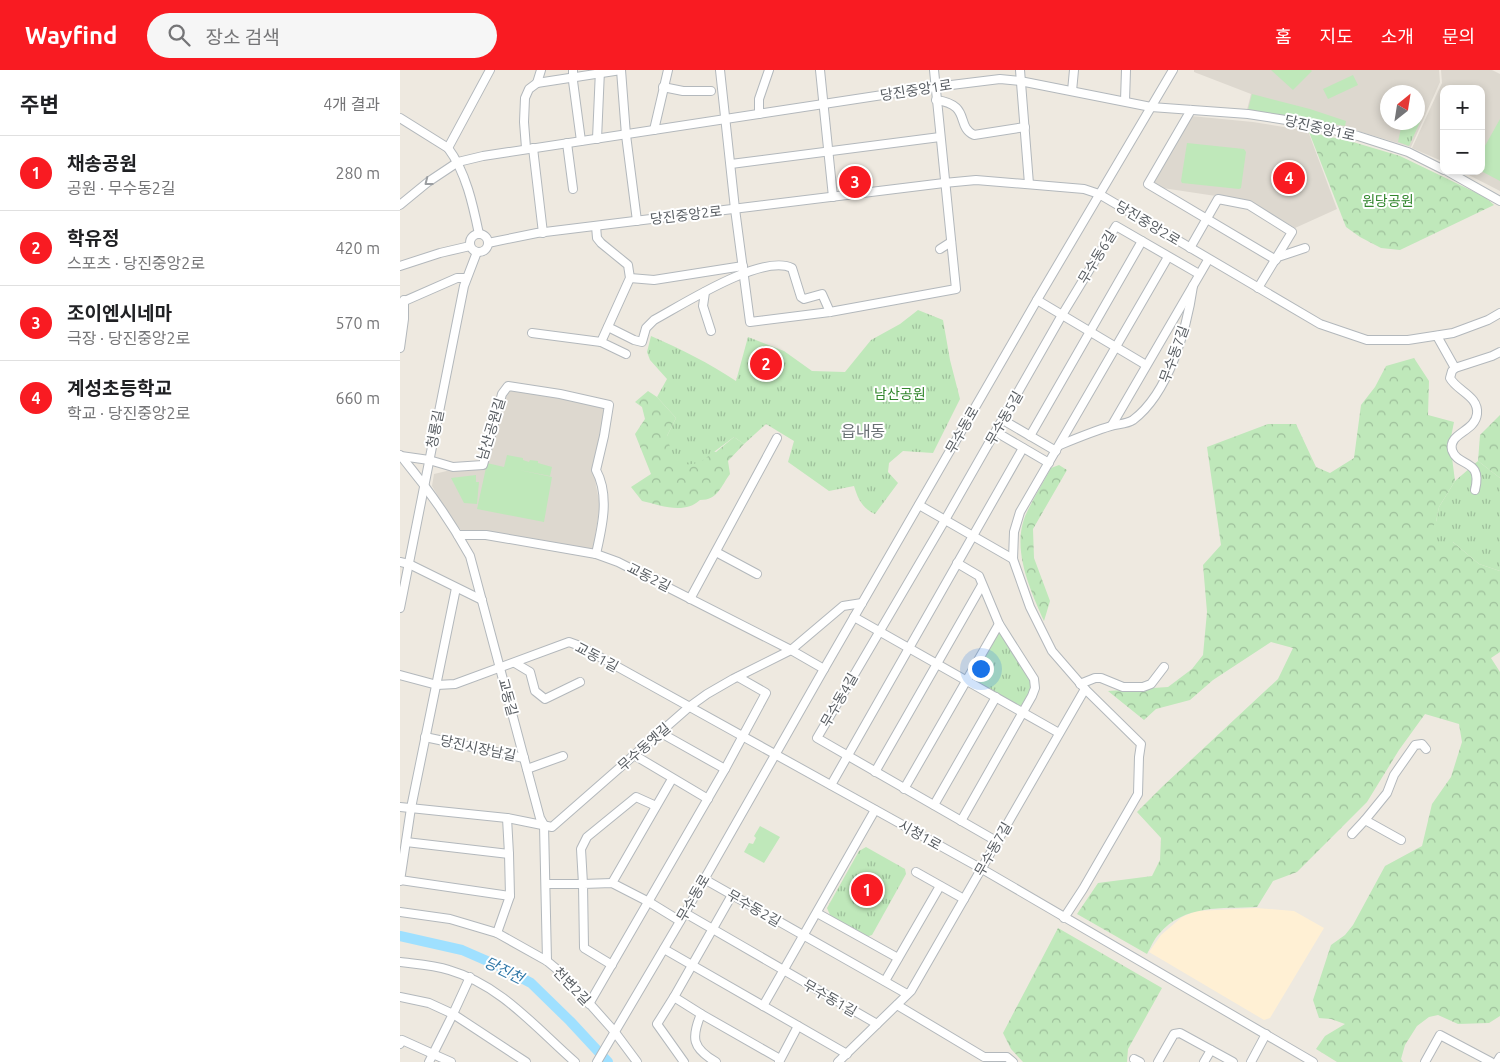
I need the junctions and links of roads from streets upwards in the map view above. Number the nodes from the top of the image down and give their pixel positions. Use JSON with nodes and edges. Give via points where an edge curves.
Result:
{"nodes":[{"id":1,"x":490,"y":70,"type":"edge"},
{"id":2,"x":541,"y":70,"type":"edge"},
{"id":3,"x":621,"y":70,"type":"edge"},
{"id":4,"x":668,"y":70,"type":"edge"},
{"id":5,"x":720,"y":70,"type":"edge"},
{"id":6,"x":769,"y":70,"type":"edge"},
{"id":7,"x":820,"y":70,"type":"edge"},
{"id":8,"x":934,"y":70,"type":"edge"},
{"id":9,"x":1020,"y":70,"type":"edge"},
{"id":10,"x":1074,"y":70,"type":"edge"},
{"id":11,"x":1126,"y":70,"type":"edge"},
{"id":12,"x":1173,"y":70,"type":"edge"},
{"id":13,"x":600,"y":71,"type":"edge"},
{"id":14,"x":573,"y":74,"type":"edge"},
{"id":15,"x":1020,"y":81,"type":"junction"},
{"id":16,"x":536,"y":83,"type":"junction"},
{"id":17,"x":663,"y":87,"type":"junction"},
{"id":18,"x":935,"y":87,"type":"junction"},
{"id":19,"x":710,"y":91,"type":"dead end"},
{"id":20,"x":1072,"y":91,"type":"junction"},
{"id":21,"x":936,"y":100,"type":"junction"},
{"id":22,"x":1125,"y":101,"type":"junction"},
{"id":23,"x":824,"y":105,"type":"junction"},
{"id":24,"x":1151,"y":107,"type":"junction"},
{"id":25,"x":1191,"y":110,"type":"junction"},
{"id":26,"x":759,"y":114,"type":"junction"},
{"id":27,"x":400,"y":118,"type":"edge"},
{"id":28,"x":726,"y":118,"type":"junction"},
{"id":29,"x":1025,"y":127,"type":"junction"},
{"id":30,"x":654,"y":130,"type":"junction"},
{"id":31,"x":626,"y":135,"type":"junction"},
{"id":32,"x":940,"y":138,"type":"junction"},
{"id":33,"x":598,"y":139,"type":"junction"},
{"id":34,"x":581,"y":141,"type":"junction"},
{"id":35,"x":567,"y":142,"type":"junction"},
{"id":36,"x":448,"y":148,"type":"junction"},
{"id":37,"x":530,"y":148,"type":"junction"},
{"id":38,"x":828,"y":152,"type":"junction"},
{"id":39,"x":458,"y":162,"type":"junction"},
{"id":40,"x":731,"y":164,"type":"junction"},
{"id":41,"x":1440,"y":168,"type":"edge"},
{"id":42,"x":1454,"y":175,"type":"edge"},
{"id":43,"x":944,"y":183,"type":"junction"},
{"id":44,"x":1028,"y":184,"type":"junction"},
{"id":45,"x":573,"y":189,"type":"dead end"},
{"id":46,"x":1099,"y":194,"type":"junction"},
{"id":47,"x":833,"y":196,"type":"junction"},
{"id":48,"x":1500,"y":201,"type":"edge"},
{"id":49,"x":400,"y":205,"type":"edge"},
{"id":50,"x":735,"y":209,"type":"junction"},
{"id":51,"x":1207,"y":219,"type":"junction"},
{"id":52,"x":637,"y":221,"type":"junction"},
{"id":53,"x":596,"y":226,"type":"junction"},
{"id":54,"x":543,"y":233,"type":"junction"},
{"id":55,"x":479,"y":234,"type":"junction"},
{"id":56,"x":1142,"y":241,"type":"junction"},
{"id":57,"x":950,"y":242,"type":"junction"},
{"id":58,"x":488,"y":243,"type":"junction"},
{"id":59,"x":940,"y":248,"type":"dead end"},
{"id":60,"x":1190,"y":248,"type":"junction"},
{"id":61,"x":1306,"y":248,"type":"dead end"},
{"id":62,"x":474,"y":249,"type":"junction"},
{"id":63,"x":1168,"y":257,"type":"junction"},
{"id":64,"x":1277,"y":259,"type":"junction"},
{"id":65,"x":1208,"y":260,"type":"junction"},
{"id":66,"x":400,"y":266,"type":"edge"},
{"id":67,"x":744,"y":270,"type":"junction"},
{"id":68,"x":1200,"y":274,"type":"junction"},
{"id":69,"x":466,"y":278,"type":"junction"},
{"id":70,"x":630,"y":278,"type":"junction"},
{"id":71,"x":1193,"y":286,"type":"junction"},
{"id":72,"x":1258,"y":288,"type":"junction"},
{"id":73,"x":705,"y":292,"type":"junction"},
{"id":74,"x":1037,"y":300,"type":"junction"},
{"id":75,"x":402,"y":302,"type":"edge"},
{"id":76,"x":830,"y":312,"type":"junction"},
{"id":77,"x":1500,"y":313,"type":"edge"},
{"id":78,"x":1062,"y":315,"type":"junction"},
{"id":79,"x":608,"y":327,"type":"junction"},
{"id":80,"x":711,"y":331,"type":"dead end"},
{"id":81,"x":1090,"y":331,"type":"junction"},
{"id":82,"x":532,"y":333,"type":"dead end"},
{"id":83,"x":1437,"y":336,"type":"junction"},
{"id":84,"x":601,"y":342,"type":"junction"},
{"id":85,"x":1115,"y":346,"type":"junction"},
{"id":86,"x":400,"y":348,"type":"edge"},
{"id":87,"x":1500,"y":352,"type":"edge"},
{"id":88,"x":626,"y":354,"type":"dead end"},
{"id":89,"x":1146,"y":365,"type":"junction"},
{"id":90,"x":1455,"y":368,"type":"junction"},
{"id":91,"x":1002,"y":420,"type":"junction"},
{"id":92,"x":1112,"y":425,"type":"junction"},
{"id":93,"x":996,"y":432,"type":"junction"},
{"id":94,"x":1030,"y":436,"type":"junction"},
{"id":95,"x":777,"y":438,"type":"dead end"},
{"id":96,"x":1023,"y":448,"type":"junction"},
{"id":97,"x":1058,"y":448,"type":"junction"},
{"id":98,"x":400,"y":455,"type":"edge"},
{"id":99,"x":429,"y":460,"type":"junction"},
{"id":100,"x":1049,"y":463,"type":"junction"},
{"id":101,"x":424,"y":486,"type":"junction"},
{"id":102,"x":1476,"y":490,"type":"dead end"},
{"id":103,"x":919,"y":504,"type":"junction"},
{"id":104,"x":945,"y":520,"type":"junction"},
{"id":105,"x":458,"y":534,"type":"junction"},
{"id":106,"x":973,"y":536,"type":"junction"},
{"id":107,"x":716,"y":552,"type":"junction"},
{"id":108,"x":596,"y":554,"type":"junction"},
{"id":109,"x":1013,"y":559,"type":"junction"},
{"id":110,"x":400,"y":562,"type":"edge"},
{"id":111,"x":958,"y":563,"type":"junction"},
{"id":112,"x":409,"y":564,"type":"junction"},
{"id":113,"x":758,"y":574,"type":"dead end"},
{"id":114,"x":982,"y":585,"type":"junction"},
{"id":115,"x":456,"y":588,"type":"junction"},
{"id":116,"x":690,"y":599,"type":"junction"},
{"id":117,"x":482,"y":600,"type":"junction"},
{"id":118,"x":862,"y":603,"type":"junction"},
{"id":119,"x":400,"y":608,"type":"edge"},
{"id":120,"x":854,"y":617,"type":"junction"},
{"id":121,"x":1000,"y":624,"type":"junction"},
{"id":122,"x":878,"y":632,"type":"junction"},
{"id":123,"x":908,"y":648,"type":"junction"},
{"id":124,"x":791,"y":650,"type":"junction"},
{"id":125,"x":515,"y":663,"type":"junction"},
{"id":126,"x":937,"y":664,"type":"junction"},
{"id":127,"x":1164,"y":666,"type":"dead end"},
{"id":128,"x":500,"y":667,"type":"junction"},
{"id":129,"x":824,"y":669,"type":"junction"},
{"id":130,"x":400,"y":675,"type":"edge"},
{"id":131,"x":738,"y":677,"type":"junction"},
{"id":132,"x":966,"y":681,"type":"junction"},
{"id":133,"x":580,"y":682,"type":"dead end"},
{"id":134,"x":437,"y":685,"type":"junction"},
{"id":135,"x":1082,"y":686,"type":"junction"},
{"id":136,"x":996,"y":698,"type":"junction"},
{"id":137,"x":689,"y":707,"type":"junction"},
{"id":138,"x":1023,"y":712,"type":"junction"},
{"id":139,"x":661,"y":733,"type":"junction"},
{"id":140,"x":1059,"y":733,"type":"junction"},
{"id":141,"x":742,"y":736,"type":"junction"},
{"id":142,"x":426,"y":737,"type":"junction"},
{"id":143,"x":1426,"y":749,"type":"dead end"},
{"id":144,"x":776,"y":754,"type":"junction"},
{"id":145,"x":563,"y":756,"type":"dead end"},
{"id":146,"x":634,"y":756,"type":"junction"},
{"id":147,"x":847,"y":756,"type":"junction"},
{"id":148,"x":524,"y":758,"type":"junction"},
{"id":149,"x":527,"y":769,"type":"junction"},
{"id":150,"x":725,"y":769,"type":"junction"},
{"id":151,"x":875,"y":772,"type":"junction"},
{"id":152,"x":672,"y":779,"type":"junction"},
{"id":153,"x":831,"y":785,"type":"junction"},
{"id":154,"x":904,"y":789,"type":"junction"},
{"id":155,"x":708,"y":799,"type":"junction"},
{"id":156,"x":934,"y":805,"type":"junction"},
{"id":157,"x":656,"y":806,"type":"junction"},
{"id":158,"x":400,"y":807,"type":"edge"},
{"id":159,"x":411,"y":808,"type":"junction"},
{"id":160,"x":875,"y":810,"type":"junction"},
{"id":161,"x":508,"y":818,"type":"junction"},
{"id":162,"x":1365,"y":820,"type":"junction"},
{"id":163,"x":961,"y":821,"type":"junction"},
{"id":164,"x":544,"y":825,"type":"junction"},
{"id":165,"x":1352,"y":834,"type":"dead end"},
{"id":166,"x":1401,"y":840,"type":"dead end"},
{"id":167,"x":406,"y":842,"type":"junction"},
{"id":168,"x":998,"y":842,"type":"junction"},
{"id":169,"x":509,"y":854,"type":"junction"},
{"id":170,"x":982,"y":870,"type":"junction"},
{"id":171,"x":916,"y":872,"type":"dead end"},
{"id":172,"x":704,"y":879,"type":"junction"},
{"id":173,"x":400,"y":881,"type":"edge"},
{"id":174,"x":612,"y":883,"type":"junction"},
{"id":175,"x":546,"y":884,"type":"junction"},
{"id":176,"x":583,"y":884,"type":"junction"},
{"id":177,"x":940,"y":886,"type":"junction"},
{"id":178,"x":732,"y":895,"type":"junction"},
{"id":179,"x":510,"y":896,"type":"junction"},
{"id":180,"x":964,"y":899,"type":"junction"},
{"id":181,"x":649,"y":902,"type":"junction"},
{"id":182,"x":400,"y":912,"type":"edge"},
{"id":183,"x":685,"y":913,"type":"junction"},
{"id":184,"x":817,"y":913,"type":"junction"},
{"id":185,"x":1064,"y":918,"type":"junction"},
{"id":186,"x":680,"y":921,"type":"junction"},
{"id":187,"x":712,"y":930,"type":"junction"},
{"id":188,"x":497,"y":933,"type":"junction"},
{"id":189,"x":804,"y":936,"type":"junction"},
{"id":190,"x":664,"y":949,"type":"junction"},
{"id":191,"x":898,"y":958,"type":"junction"},
{"id":192,"x":547,"y":961,"type":"junction"},
{"id":193,"x":400,"y":962,"type":"edge"},
{"id":194,"x":612,"y":965,"type":"junction"},
{"id":195,"x":692,"y":965,"type":"junction"},
{"id":196,"x":784,"y":971,"type":"junction"},
{"id":197,"x":470,"y":977,"type":"junction"},
{"id":198,"x":885,"y":981,"type":"junction"},
{"id":199,"x":907,"y":994,"type":"junction"},
{"id":200,"x":400,"y":997,"type":"edge"},
{"id":201,"x":674,"y":997,"type":"junction"},
{"id":202,"x":590,"y":1004,"type":"junction"},
{"id":203,"x":896,"y":1005,"type":"junction"},
{"id":204,"x":763,"y":1006,"type":"junction"},
{"id":205,"x":452,"y":1014,"type":"junction"},
{"id":206,"x":701,"y":1014,"type":"junction"},
{"id":207,"x":877,"y":1024,"type":"junction"},
{"id":208,"x":798,"y":1026,"type":"junction"},
{"id":209,"x":614,"y":1031,"type":"junction"},
{"id":210,"x":1266,"y":1034,"type":"junction"},
{"id":211,"x":401,"y":1041,"type":"edge"},
{"id":212,"x":1211,"y":1050,"type":"junction"},
{"id":213,"x":565,"y":1053,"type":"junction"},
{"id":214,"x":433,"y":1054,"type":"junction"},
{"id":215,"x":847,"y":1054,"type":"junction"},
{"id":216,"x":1500,"y":1056,"type":"edge"},
{"id":217,"x":780,"y":1061,"type":"edge"},
{"id":218,"x":429,"y":1062,"type":"edge"},
{"id":219,"x":451,"y":1062,"type":"edge"},
{"id":220,"x":526,"y":1062,"type":"edge"},
{"id":221,"x":560,"y":1062,"type":"edge"},
{"id":222,"x":575,"y":1062,"type":"edge"},
{"id":223,"x":597,"y":1062,"type":"edge"},
{"id":224,"x":637,"y":1062,"type":"edge"},
{"id":225,"x":684,"y":1062,"type":"edge"},
{"id":226,"x":716,"y":1062,"type":"edge"},
{"id":227,"x":838,"y":1062,"type":"edge"},
{"id":228,"x":1013,"y":1062,"type":"edge"},
{"id":229,"x":1158,"y":1062,"type":"edge"},
{"id":230,"x":1204,"y":1062,"type":"edge"},
{"id":231,"x":1233,"y":1062,"type":"edge"},
{"id":232,"x":1251,"y":1062,"type":"edge"},
{"id":233,"x":1313,"y":1062,"type":"edge"},
{"id":234,"x":1425,"y":1062,"type":"edge"},
{"id":235,"x":1491,"y":1062,"type":"edge"},
{"id":236,"x":1497,"y":1062,"type":"edge"}],
"edges":[{"from":1,"to":36,"type":"street"},
{"from":2,"to":16,"type":"street"},
{"from":3,"to":13,"type":"street"},
{"from":3,"to":31,"type":"street","name":"당진중앙2로"},
{"from":4,"to":17,"type":"street"},
{"from":5,"to":28,"type":"street","name":"당진중앙2로"},
{"from":6,"to":26,"type":"street","via":[[759,99]]},
{"from":7,"to":23,"type":"street"},
{"from":8,"to":18,"type":"street"},
{"from":9,"to":15,"type":"street"},
{"from":10,"to":20,"type":"street"},
{"from":11,"to":22,"type":"street"},
{"from":12,"to":24,"type":"street","name":"무수동로"},
{"from":13,"to":14,"type":"street"},
{"from":13,"to":33,"type":"street"},
{"from":14,"to":16,"type":"street"},
{"from":14,"to":34,"type":"street"},
{"from":15,"to":18,"type":"street","name":"당진중앙1로","via":[[1000,79]]},
{"from":15,"to":20,"type":"street","name":"당진중앙1로"},
{"from":15,"to":29,"type":"street"},
{"from":16,"to":37,"type":"street","via":[[525,98],[524,122]]},
{"from":17,"to":19,"type":"street"},
{"from":17,"to":30,"type":"street"},
{"from":18,"to":21,"type":"street"},
{"from":18,"to":23,"type":"street","name":"당진중앙1로"},
{"from":20,"to":22,"type":"street","name":"당진중앙1로"},
{"from":21,"to":29,"type":"street","via":[[950,102],[957,107],[967,129],[974,135]]},
{"from":21,"to":32,"type":"street"},
{"from":22,"to":24,"type":"street","name":"당진중앙1로"},
{"from":23,"to":26,"type":"street","name":"당진중앙1로"},
{"from":23,"to":38,"type":"street"},
{"from":24,"to":25,"type":"street","name":"당진중앙1로"},
{"from":24,"to":46,"type":"street","name":"무수동로"},
{"from":25,"to":41,"type":"street","name":"당진중앙1로","via":[[1305,123],[1408,152]]},
{"from":25,"to":51,"type":"street","via":[[1148,184]]},
{"from":26,"to":28,"type":"street","name":"당진중앙1로"},
{"from":27,"to":36,"type":"street"},
{"from":28,"to":30,"type":"street","name":"당진중앙1로"},
{"from":28,"to":40,"type":"street","name":"당진중앙2로"},
{"from":29,"to":44,"type":"street"},
{"from":30,"to":31,"type":"street","name":"당진중앙1로"},
{"from":31,"to":33,"type":"street","name":"당진중앙1로"},
{"from":31,"to":52,"type":"street","name":"당진중앙2로"},
{"from":32,"to":38,"type":"street"},
{"from":32,"to":43,"type":"street"},
{"from":33,"to":34,"type":"street","name":"당진중앙1로"},
{"from":34,"to":35,"type":"street","name":"당진중앙1로"},
{"from":35,"to":37,"type":"street","name":"당진중앙1로"},
{"from":35,"to":45,"type":"street"},
{"from":36,"to":39,"type":"street"},
{"from":37,"to":39,"type":"street","name":"당진중앙1로"},
{"from":37,"to":54,"type":"street"},
{"from":38,"to":40,"type":"street"},
{"from":38,"to":47,"type":"street"},
{"from":39,"to":49,"type":"street","name":"당진중앙1로","one_way":true},
{"from":39,"to":55,"type":"street"},
{"from":40,"to":50,"type":"street","name":"당진중앙2로"},
{"from":42,"to":48,"type":"street","name":"당진중앙1로"},
{"from":43,"to":44,"type":"street","name":"당진중앙2로","via":[[976,180]]},
{"from":43,"to":47,"type":"street","name":"당진중앙2로"},
{"from":43,"to":57,"type":"street"},
{"from":44,"to":46,"type":"street","name":"당진중앙2로","via":[[1084,189]]},
{"from":46,"to":60,"type":"street","name":"당진중앙2로"},
{"from":46,"to":74,"type":"street","name":"무수동로"},
{"from":47,"to":50,"type":"street","name":"당진중앙2로"},
{"from":50,"to":52,"type":"street","name":"당진중앙2로"},
{"from":50,"to":67,"type":"street","name":"당진중앙2로"},
{"from":51,"to":60,"type":"street"},
{"from":51,"to":64,"type":"street"},
{"from":51,"to":64,"type":"street","via":[[1218,199],[1249,205],[1292,232]]},
{"from":52,"to":53,"type":"street","name":"당진중앙2로"},
{"from":53,"to":54,"type":"street","name":"당진중앙2로"},
{"from":53,"to":70,"type":"street","via":[[597,238],[628,265]]},
{"from":54,"to":58,"type":"street","name":"당진중앙2로"},
{"from":55,"to":58,"type":"street"},
{"from":55,"to":62,"type":"street","via":[[471,238]]},
{"from":56,"to":63,"type":"street","name":"무수동6길"},
{"from":56,"to":78,"type":"street","name":"무수동6길","via":[[1116,226]]},
{"from":56,"to":81,"type":"street"},
{"from":57,"to":59,"type":"street"},
{"from":57,"to":76,"type":"street","via":[[956,289]]},
{"from":58,"to":62,"type":"street","via":[[485,250]]},
{"from":60,"to":65,"type":"street","name":"당진중앙2로"},
{"from":61,"to":64,"type":"street"},
{"from":62,"to":66,"type":"street","via":[[440,253]]},
{"from":62,"to":69,"type":"street","name":"청룡길"},
{"from":63,"to":68,"type":"street","name":"무수동6길"},
{"from":63,"to":85,"type":"street"},
{"from":64,"to":72,"type":"street"},
{"from":65,"to":68,"type":"street","name":"무수동7길"},
{"from":65,"to":72,"type":"street","name":"당진중앙2로"},
{"from":67,"to":70,"type":"street","via":[[654,280]]},
{"from":67,"to":73,"type":"street"},
{"from":67,"to":76,"type":"street","via":[[785,264],[792,268],[801,296],[804,299],[822,294]]},
{"from":67,"to":76,"type":"street","via":[[750,322]]},
{"from":68,"to":71,"type":"street","name":"무수동7길"},
{"from":69,"to":75,"type":"street","via":[[457,278]]},
{"from":69,"to":99,"type":"street","name":"청룡길"},
{"from":70,"to":79,"type":"street"},
{"from":71,"to":89,"type":"street","name":"무수동7길"},
{"from":71,"to":92,"type":"street","name":"무수동7길","via":[[1190,310],[1162,386],[1132,421]]},
{"from":72,"to":83,"type":"street","name":"당진중앙2로","via":[[1320,324],[1367,340]]},
{"from":73,"to":79,"type":"street","via":[[654,320],[646,328],[642,342]]},
{"from":73,"to":80,"type":"street","via":[[703,306]]},
{"from":74,"to":78,"type":"street"},
{"from":74,"to":103,"type":"street","name":"무수동로"},
{"from":75,"to":86,"type":"street","via":[[404,320]]},
{"from":77,"to":83,"type":"street","name":"당진중앙2로","via":[[1453,333]]},
{"from":78,"to":81,"type":"street"},
{"from":78,"to":91,"type":"street","name":"무수동5길"},
{"from":79,"to":84,"type":"street"},
{"from":81,"to":85,"type":"street"},
{"from":81,"to":94,"type":"street"},
{"from":82,"to":84,"type":"street"},
{"from":83,"to":90,"type":"street"},
{"from":84,"to":88,"type":"street"},
{"from":85,"to":89,"type":"street"},
{"from":85,"to":97,"type":"street"},
{"from":87,"to":90,"type":"street"},
{"from":89,"to":92,"type":"street","name":"무수동7길"},
{"from":90,"to":102,"type":"street","via":[[1450,378],[1473,399],[1477,415],[1472,427],[1452,441],[1452,448],[1457,458],[1475,471]]},
{"from":91,"to":93,"type":"street","name":"무수동5길"},
{"from":91,"to":94,"type":"street"},
{"from":92,"to":97,"type":"street","name":"무수동7길"},
{"from":93,"to":96,"type":"street"},
{"from":93,"to":104,"type":"street","name":"무수동5길"},
{"from":94,"to":97,"type":"street"},
{"from":95,"to":107,"type":"street"},
{"from":96,"to":100,"type":"street"},
{"from":96,"to":106,"type":"street"},
{"from":97,"to":100,"type":"street"},
{"from":98,"to":99,"type":"street"},
{"from":98,"to":101,"type":"street","name":"교동길"},
{"from":99,"to":101,"type":"street","name":"청룡길"},
{"from":99,"to":108,"type":"street","name":"남산공원길","via":[[452,467],[483,466],[502,394],[508,386],[609,405],[596,470],[602,482],[604,512]]},
{"from":100,"to":109,"type":"street","via":[[1020,512],[1014,532]]},
{"from":101,"to":105,"type":"street","name":"교동길"},
{"from":101,"to":112,"type":"street","name":"청룡길"},
{"from":103,"to":104,"type":"street"},
{"from":103,"to":118,"type":"street","name":"무수동로"},
{"from":104,"to":106,"type":"street"},
{"from":104,"to":122,"type":"street","name":"무수동4길"},
{"from":105,"to":108,"type":"street","name":"교동2길","via":[[486,535]]},
{"from":105,"to":117,"type":"street","name":"교동길","via":[[470,556]]},
{"from":106,"to":109,"type":"street"},
{"from":106,"to":111,"type":"street"},
{"from":107,"to":113,"type":"street"},
{"from":107,"to":116,"type":"street"},
{"from":108,"to":116,"type":"street","name":"교동2길"},
{"from":109,"to":135,"type":"street","via":[[1030,607],[1052,651]]},
{"from":110,"to":112,"type":"street"},
{"from":111,"to":114,"type":"street","via":[[979,576]]},
{"from":111,"to":123,"type":"street"},
{"from":112,"to":115,"type":"street"},
{"from":112,"to":119,"type":"street","name":"청룡길"},
{"from":114,"to":121,"type":"street"},
{"from":114,"to":126,"type":"street"},
{"from":115,"to":117,"type":"street"},
{"from":115,"to":134,"type":"street","name":"당진시장남길"},
{"from":116,"to":124,"type":"street","name":"교동2길"},
{"from":117,"to":128,"type":"street","name":"교동길"},
{"from":118,"to":120,"type":"street","name":"무수동로"},
{"from":118,"to":124,"type":"street","name":"무수동옛길","via":[[843,606]]},
{"from":120,"to":122,"type":"street"},
{"from":120,"to":129,"type":"street","name":"무수동로"},
{"from":121,"to":132,"type":"street"},
{"from":121,"to":138,"type":"street","via":[[1034,679],[1034,692]]},
{"from":122,"to":123,"type":"street"},
{"from":122,"to":147,"type":"street","name":"무수동4길","via":[[817,738]]},
{"from":123,"to":126,"type":"street"},
{"from":123,"to":147,"type":"street"},
{"from":124,"to":129,"type":"street","name":"교동2길"},
{"from":124,"to":131,"type":"street","name":"무수동옛길"},
{"from":125,"to":128,"type":"street","name":"교동1길"},
{"from":125,"to":133,"type":"street","via":[[530,672],[535,691],[545,698]]},
{"from":125,"to":137,"type":"street","name":"교동1길","via":[[569,642]]},
{"from":126,"to":132,"type":"street"},
{"from":126,"to":151,"type":"street"},
{"from":127,"to":135,"type":"street","via":[[1151,684],[1143,687],[1123,687],[1101,678]]},
{"from":128,"to":134,"type":"street","via":[[455,684]]},
{"from":128,"to":148,"type":"street","name":"교동길"},
{"from":129,"to":144,"type":"street","name":"무수동로"},
{"from":130,"to":134,"type":"street"},
{"from":131,"to":137,"type":"street","name":"무수동옛길"},
{"from":131,"to":141,"type":"street","via":[[766,693]]},
{"from":132,"to":136,"type":"street"},
{"from":132,"to":154,"type":"street"},
{"from":134,"to":142,"type":"street","name":"당진시장남길"},
{"from":135,"to":140,"type":"street","name":"무수동7길"},
{"from":135,"to":185,"type":"street","via":[[1141,744],[1138,794]]},
{"from":136,"to":138,"type":"street"},
{"from":136,"to":156,"type":"street"},
{"from":137,"to":139,"type":"street","name":"무수동옛길"},
{"from":137,"to":141,"type":"street"},
{"from":138,"to":140,"type":"street"},
{"from":138,"to":163,"type":"street"},
{"from":139,"to":146,"type":"street","name":"무수동옛길"},
{"from":139,"to":150,"type":"street"},
{"from":140,"to":168,"type":"street","name":"무수동7길"},
{"from":141,"to":144,"type":"street"},
{"from":141,"to":150,"type":"street"},
{"from":142,"to":148,"type":"street","name":"당진시장남길"},
{"from":142,"to":159,"type":"street"},
{"from":143,"to":162,"type":"street","via":[[1422,744],[1415,745],[1394,775],[1387,793]]},
{"from":144,"to":153,"type":"street","name":"시청1로"},
{"from":144,"to":172,"type":"street","name":"무수동로"},
{"from":145,"to":149,"type":"street"},
{"from":146,"to":152,"type":"street"},
{"from":146,"to":164,"type":"street","name":"무수동옛길","via":[[552,827]]},
{"from":147,"to":151,"type":"street","name":"무수동4길"},
{"from":147,"to":153,"type":"street"},
{"from":148,"to":149,"type":"street","name":"교동길"},
{"from":149,"to":164,"type":"street","name":"교동길"},
{"from":150,"to":155,"type":"street"},
{"from":151,"to":154,"type":"street","name":"무수동4길"},
{"from":152,"to":155,"type":"street"},
{"from":152,"to":157,"type":"street"},
{"from":153,"to":160,"type":"street","name":"시청1로"},
{"from":154,"to":156,"type":"street","name":"무수동4길"},
{"from":155,"to":181,"type":"street"},
{"from":156,"to":163,"type":"street","name":"무수동4길"},
{"from":157,"to":174,"type":"street"},
{"from":157,"to":176,"type":"street","via":[[636,797],[587,837],[581,849]]},
{"from":158,"to":159,"type":"street"},
{"from":159,"to":161,"type":"street"},
{"from":159,"to":167,"type":"street"},
{"from":160,"to":170,"type":"street","name":"시청1로"},
{"from":160,"to":184,"type":"street"},
{"from":161,"to":164,"type":"street"},
{"from":161,"to":169,"type":"street"},
{"from":162,"to":165,"type":"street"},
{"from":162,"to":166,"type":"street"},
{"from":163,"to":168,"type":"street","name":"무수동4길"},
{"from":164,"to":175,"type":"street","name":"교동길"},
{"from":167,"to":169,"type":"street"},
{"from":167,"to":173,"type":"street"},
{"from":168,"to":170,"type":"street","name":"무수동7길"},
{"from":169,"to":179,"type":"street"},
{"from":170,"to":180,"type":"street","name":"무수동7길"},
{"from":170,"to":185,"type":"street","name":"시청1로"},
{"from":171,"to":177,"type":"street"},
{"from":172,"to":178,"type":"street","name":"무수동2길"},
{"from":172,"to":183,"type":"street","name":"무수동로"},
{"from":173,"to":179,"type":"street"},
{"from":174,"to":176,"type":"street"},
{"from":174,"to":181,"type":"street"},
{"from":175,"to":176,"type":"street"},
{"from":175,"to":192,"type":"street","name":"교동길"},
{"from":176,"to":194,"type":"street","via":[[584,948]]},
{"from":177,"to":180,"type":"street"},
{"from":177,"to":191,"type":"street"},
{"from":178,"to":187,"type":"street"},
{"from":178,"to":189,"type":"street","name":"무수동2길"},
{"from":179,"to":188,"type":"street"},
{"from":180,"to":199,"type":"street","name":"무수동7길"},
{"from":181,"to":186,"type":"street"},
{"from":181,"to":194,"type":"street"},
{"from":182,"to":188,"type":"street","name":"천변2길","via":[[450,919]]},
{"from":183,"to":186,"type":"street","name":"무수동로"},
{"from":183,"to":187,"type":"street","name":"무수동1길"},
{"from":184,"to":189,"type":"street"},
{"from":184,"to":191,"type":"street"},
{"from":185,"to":210,"type":"street","name":"시청1로"},
{"from":186,"to":190,"type":"street","name":"무수동로"},
{"from":187,"to":195,"type":"street"},
{"from":187,"to":196,"type":"street","name":"무수동1길"},
{"from":188,"to":192,"type":"street","name":"천변2길"},
{"from":189,"to":196,"type":"street"},
{"from":189,"to":198,"type":"street","name":"무수동2길"},
{"from":190,"to":195,"type":"street"},
{"from":190,"to":209,"type":"street","name":"무수동로"},
{"from":191,"to":198,"type":"street"},
{"from":192,"to":202,"type":"street","name":"천변2길"},
{"from":193,"to":197,"type":"street"},
{"from":194,"to":202,"type":"street"},
{"from":195,"to":201,"type":"street"},
{"from":195,"to":204,"type":"street"},
{"from":196,"to":204,"type":"street"},
{"from":196,"to":207,"type":"street","name":"무수동1길"},
{"from":197,"to":205,"type":"street"},
{"from":197,"to":213,"type":"street","via":[[510,1002]]},
{"from":198,"to":199,"type":"street","name":"무수동2길"},
{"from":199,"to":203,"type":"street","name":"무수동7길"},
{"from":200,"to":205,"type":"street","via":[[429,1003]]},
{"from":201,"to":206,"type":"street"},
{"from":201,"to":225,"type":"street","via":[[657,1024]]},
{"from":202,"to":209,"type":"street","name":"천변2길"},
{"from":203,"to":207,"type":"street","name":"무수동7길"},
{"from":203,"to":228,"type":"street","via":[[984,1057],[1007,1057]]},
{"from":204,"to":208,"type":"street"},
{"from":205,"to":214,"type":"street"},
{"from":205,"to":220,"type":"street"},
{"from":206,"to":217,"type":"street"},
{"from":206,"to":226,"type":"street","via":[[694,1031],[697,1046]]},
{"from":207,"to":215,"type":"street","name":"무수동7길"},
{"from":208,"to":215,"type":"street"},
{"from":208,"to":217,"type":"street"},
{"from":209,"to":223,"type":"street","name":"무수동로"},
{"from":209,"to":224,"type":"street","name":"천변2길"},
{"from":210,"to":232,"type":"street"},
{"from":210,"to":233,"type":"street","name":"시청1로"},
{"from":211,"to":214,"type":"street"},
{"from":212,"to":229,"type":"street","via":[[1180,1032],[1174,1034]]},
{"from":212,"to":230,"type":"street"},
{"from":212,"to":231,"type":"street"},
{"from":213,"to":221,"type":"street"},
{"from":213,"to":222,"type":"street"},
{"from":214,"to":218,"type":"street"},
{"from":214,"to":219,"type":"street"},
{"from":215,"to":227,"type":"street","name":"무수동7길"},
{"from":216,"to":236,"type":"street"},
{"from":234,"to":235,"type":"street","via":[[1440,1035]]}]}
